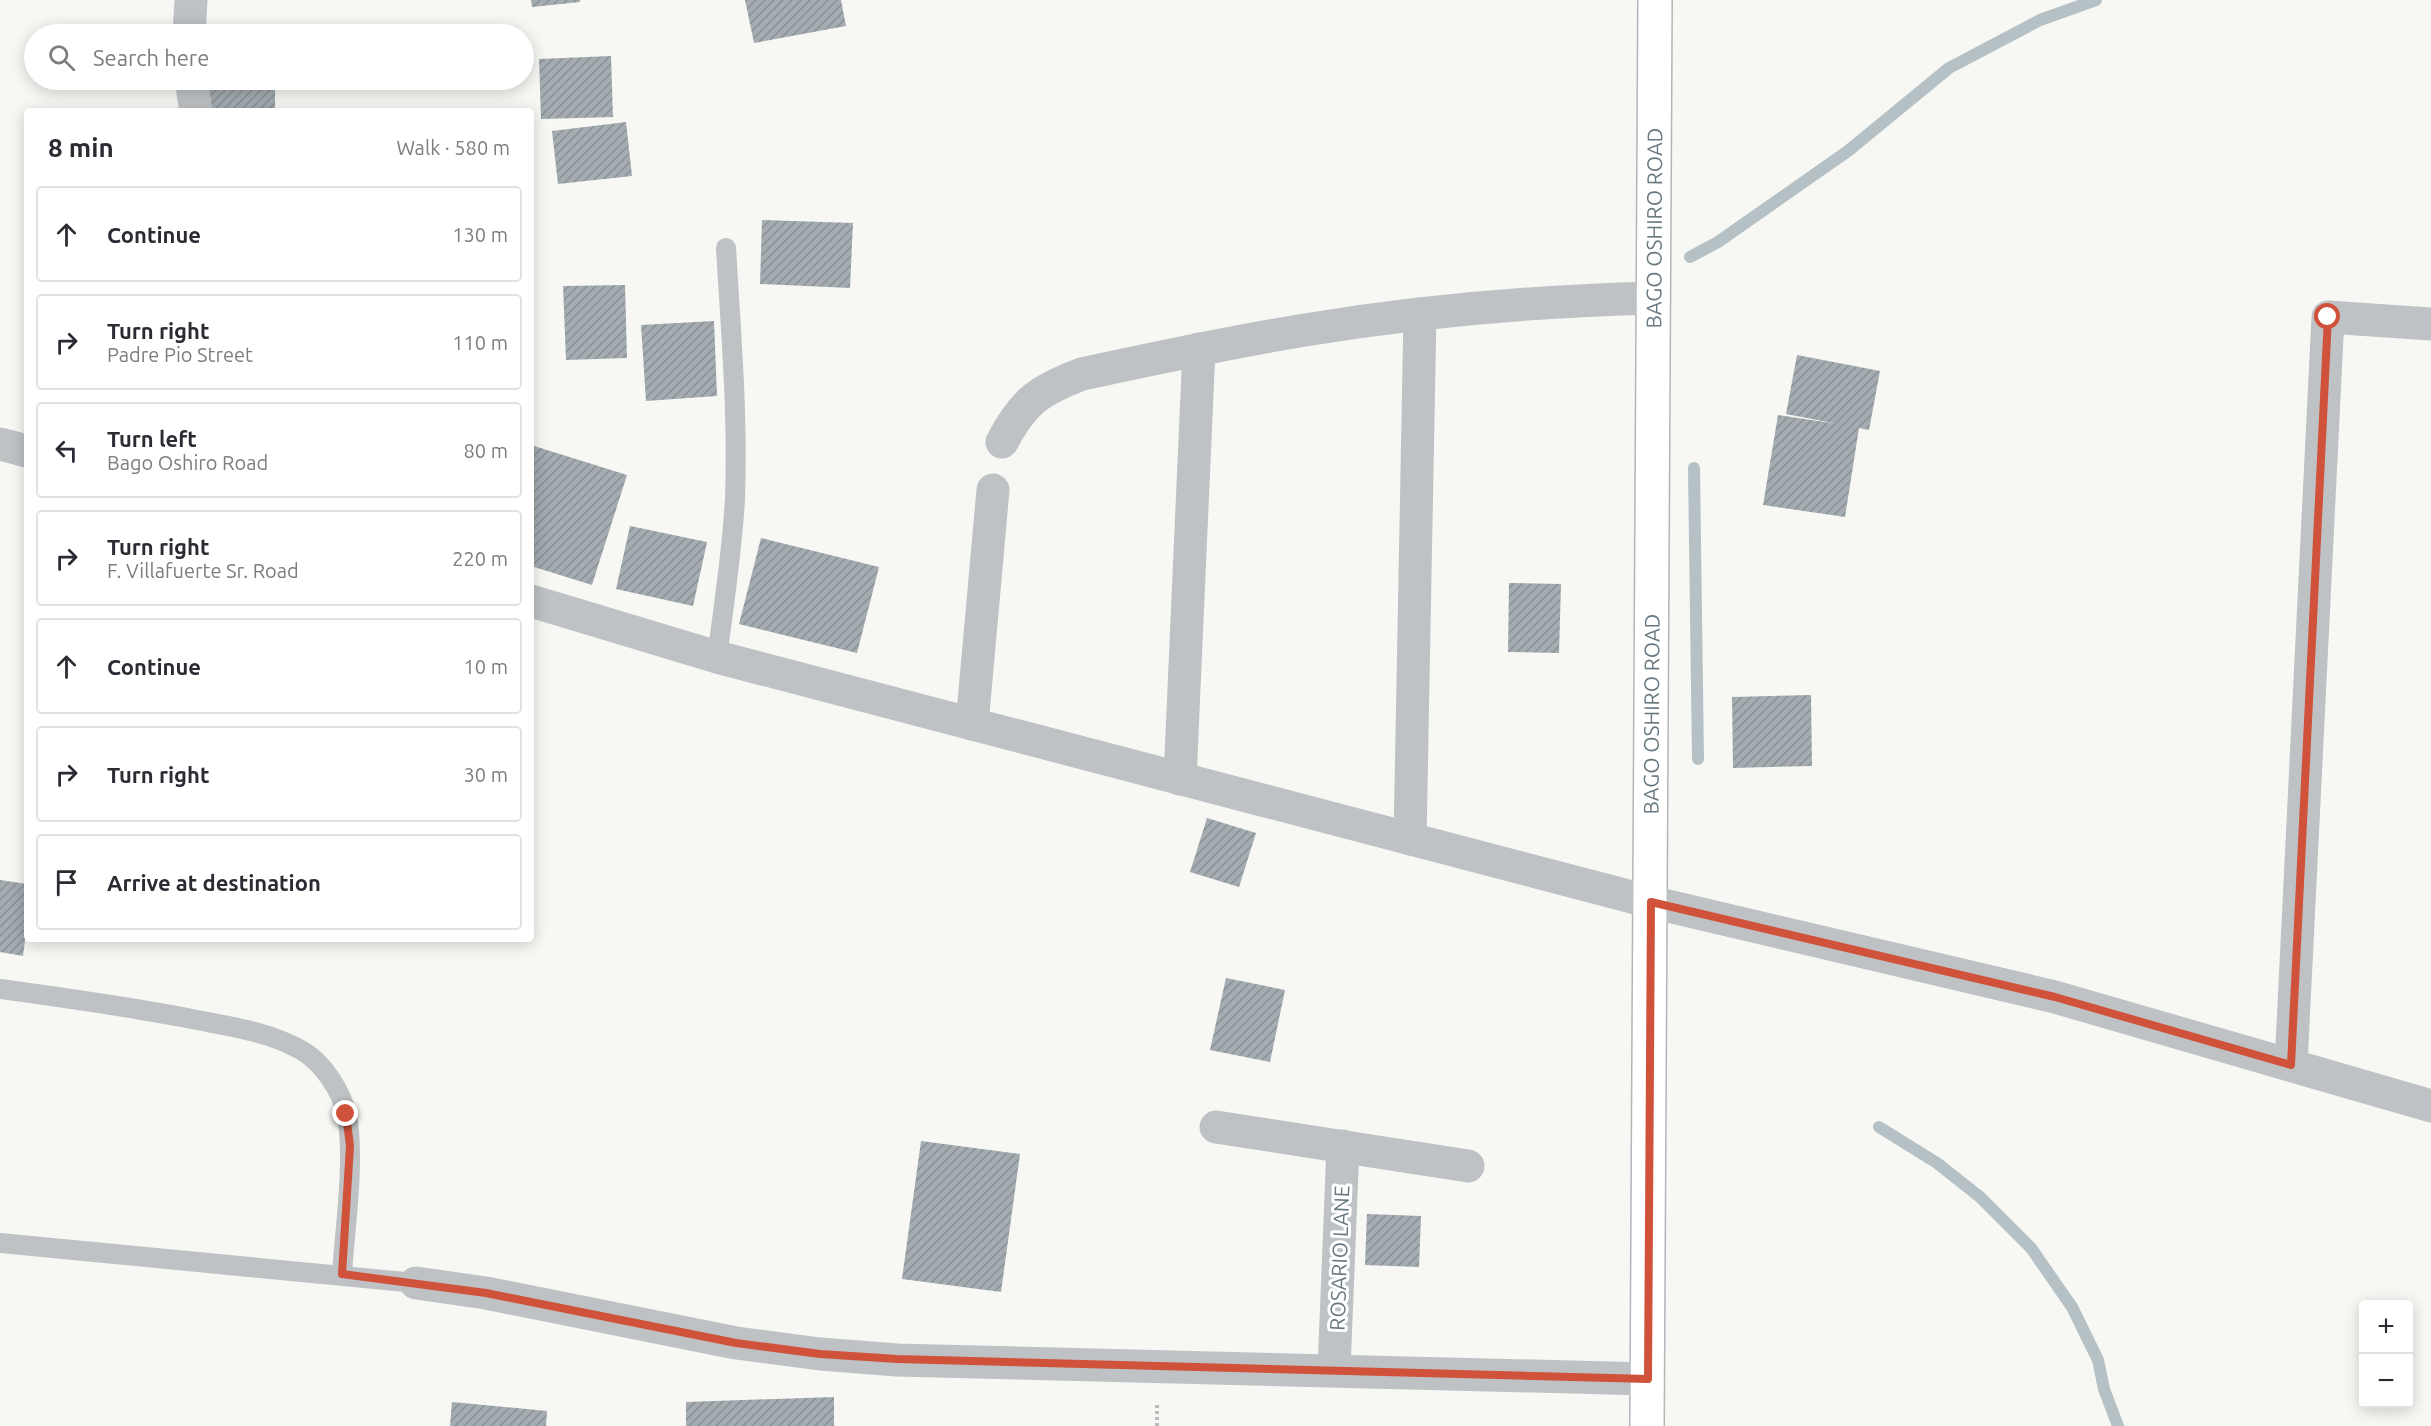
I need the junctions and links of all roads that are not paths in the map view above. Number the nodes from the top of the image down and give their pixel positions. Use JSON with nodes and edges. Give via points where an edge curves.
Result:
{"nodes":[{"id":1,"x":191,"y":0,"type":"edge"},
{"id":2,"x":1655,"y":0,"type":"edge"},
{"id":3,"x":190,"y":24,"type":"edge"},
{"id":4,"x":193,"y":90,"type":"edge"},
{"id":5,"x":196,"y":108,"type":"edge"},
{"id":6,"x":726,"y":248,"type":"dead end"},
{"id":7,"x":1653,"y":298,"type":"junction"},
{"id":8,"x":1420,"y":314,"type":"junction"},
{"id":9,"x":2431,"y":324,"type":"edge"},
{"id":10,"x":1199,"y":349,"type":"junction"},
{"id":11,"x":1002,"y":442,"type":"dead end"},
{"id":12,"x":0,"y":444,"type":"edge"},
{"id":13,"x":24,"y":450,"type":"edge"},
{"id":14,"x":993,"y":490,"type":"dead end"},
{"id":15,"x":534,"y":603,"type":"edge"},
{"id":16,"x":717,"y":657,"type":"junction"},
{"id":17,"x":972,"y":724,"type":"junction"},
{"id":18,"x":1180,"y":779,"type":"junction"},
{"id":19,"x":1410,"y":839,"type":"junction"},
{"id":20,"x":1651,"y":902,"type":"junction"},
{"id":21,"x":0,"y":989,"type":"edge"},
{"id":22,"x":2291,"y":1065,"type":"junction"},
{"id":23,"x":2431,"y":1106,"type":"edge"},
{"id":24,"x":1216,"y":1127,"type":"dead end"},
{"id":25,"x":1343,"y":1146,"type":"junction"},
{"id":26,"x":1468,"y":1166,"type":"dead end"},
{"id":27,"x":0,"y":1243,"type":"edge"},
{"id":28,"x":342,"y":1274,"type":"junction"},
{"id":29,"x":416,"y":1282,"type":"joint"},
{"id":30,"x":1334,"y":1370,"type":"junction"},
{"id":31,"x":1648,"y":1379,"type":"junction"},
{"id":32,"x":1647,"y":1426,"type":"edge"}],
"edges":[{"from":1,"to":3,"type":"street"},
{"from":2,"to":7,"type":"street","name":"BAGO OSHIRO ROAD"},
{"from":4,"to":5,"type":"street"},
{"from":6,"to":16,"type":"lane","via":[[736,426],[735,500]]},
{"from":7,"to":8,"type":"street"},
{"from":7,"to":20,"type":"street","name":"BAGO OSHIRO ROAD"},
{"from":8,"to":10,"type":"street"},
{"from":8,"to":19,"type":"street"},
{"from":9,"to":22,"type":"street","via":[[2328,317]]},
{"from":10,"to":11,"type":"street","via":[[1082,374],[1055,384],[1034,397],[1014,418]]},
{"from":10,"to":18,"type":"street"},
{"from":12,"to":13,"type":"street"},
{"from":14,"to":17,"type":"street"},
{"from":15,"to":16,"type":"street"},
{"from":16,"to":17,"type":"street"},
{"from":17,"to":18,"type":"street"},
{"from":18,"to":19,"type":"street"},
{"from":19,"to":20,"type":"street"},
{"from":20,"to":22,"type":"street","via":[[2055,997]]},
{"from":20,"to":31,"type":"street","name":"BAGO OSHIRO ROAD"},
{"from":21,"to":28,"type":"lane","via":[[252,1030],[303,1051],[335,1085],[346,1114],[350,1146]]},
{"from":22,"to":23,"type":"street"},
{"from":24,"to":25,"type":"street"},
{"from":25,"to":26,"type":"street"},
{"from":25,"to":30,"type":"street","name":"ROSARIO LANE"},
{"from":27,"to":28,"type":"lane"},
{"from":28,"to":29,"type":"lane"},
{"from":29,"to":30,"type":"street","via":[[736,1343],[820,1354]]},
{"from":30,"to":31,"type":"street"},
{"from":31,"to":32,"type":"street","name":"BAGO OSHIRO ROAD"}]}
